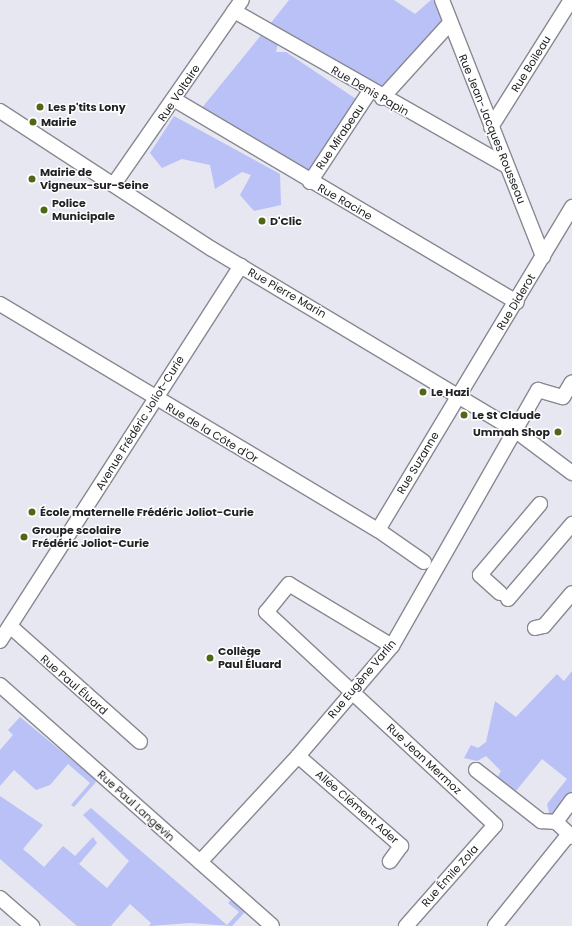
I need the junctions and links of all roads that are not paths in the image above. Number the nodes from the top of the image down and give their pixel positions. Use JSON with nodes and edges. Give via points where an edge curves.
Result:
{"nodes":[{"id":1,"x":442,"y":0,"type":"edge"},
{"id":2,"x":571,"y":0,"type":"edge"},
{"id":3,"x":238,"y":6,"type":"edge"},
{"id":4,"x":450,"y":23,"type":"junction"},
{"id":5,"x":376,"y":95,"type":"junction"},
{"id":6,"x":176,"y":100,"type":"junction"},
{"id":7,"x":1,"y":110,"type":"edge"},
{"id":8,"x":492,"y":127,"type":"junction"},
{"id":9,"x":507,"y":166,"type":"junction"},
{"id":10,"x":310,"y":182,"type":"junction"},
{"id":11,"x":114,"y":184,"type":"junction"},
{"id":12,"x":572,"y":207,"type":"edge"},
{"id":13,"x":543,"y":257,"type":"junction"},
{"id":14,"x":241,"y":266,"type":"junction"},
{"id":15,"x":517,"y":302,"type":"junction"},
{"id":16,"x":0,"y":304,"type":"edge"},
{"id":17,"x":572,"y":382,"type":"edge"},
{"id":18,"x":458,"y":396,"type":"junction"},
{"id":19,"x":156,"y":399,"type":"junction"},
{"id":20,"x":516,"y":431,"type":"junction"},
{"id":21,"x":572,"y":473,"type":"edge"},
{"id":22,"x":540,"y":504,"type":"dead end"},
{"id":23,"x":572,"y":524,"type":"edge"},
{"id":24,"x":378,"y":530,"type":"junction"},
{"id":25,"x":424,"y":562,"type":"dead end"},
{"id":26,"x":572,"y":593,"type":"edge"},
{"id":27,"x":10,"y":626,"type":"junction"},
{"id":28,"x":535,"y":628,"type":"dead end"},
{"id":29,"x":0,"y":640,"type":"edge"},
{"id":30,"x":392,"y":646,"type":"junction"},
{"id":31,"x":0,"y":685,"type":"edge"},
{"id":32,"x":352,"y":692,"type":"junction"},
{"id":33,"x":140,"y":742,"type":"dead end"},
{"id":34,"x":298,"y":756,"type":"junction"},
{"id":35,"x":476,"y":770,"type":"dead end"},
{"id":36,"x":572,"y":800,"type":"edge"},
{"id":37,"x":556,"y":822,"type":"junction"},
{"id":38,"x":495,"y":826,"type":"joint"},
{"id":39,"x":570,"y":836,"type":"edge"},
{"id":40,"x":390,"y":861,"type":"dead end"},
{"id":41,"x":200,"y":862,"type":"junction"},
{"id":42,"x":0,"y":898,"type":"edge"},
{"id":43,"x":32,"y":926,"type":"edge"},
{"id":44,"x":272,"y":926,"type":"edge"},
{"id":45,"x":406,"y":926,"type":"edge"},
{"id":46,"x":495,"y":926,"type":"edge"}],
"edges":[{"from":1,"to":4,"type":"street","name":"Rue Jean-Jacques Rousseau"},
{"from":2,"to":8,"type":"street","name":"Rue Boileau"},
{"from":3,"to":5,"type":"street","name":"Rue Denis Papin"},
{"from":3,"to":6,"type":"street","name":"Rue Voltaire"},
{"from":4,"to":5,"type":"street","name":"Rue Mirabeau"},
{"from":4,"to":8,"type":"street","name":"Rue Jean-Jacques Rousseau"},
{"from":5,"to":9,"type":"street","name":"Rue Denis Papin"},
{"from":5,"to":10,"type":"street","name":"Rue Mirabeau"},
{"from":6,"to":10,"type":"street","name":"Rue Racine"},
{"from":6,"to":11,"type":"street","name":"Rue Voltaire"},
{"from":7,"to":11,"type":"street","name":"Rue Pierre Marin"},
{"from":8,"to":9,"type":"street","name":"Rue Jean-Jacques Rousseau"},
{"from":9,"to":13,"type":"street","name":"Rue Jean-Jacques Rousseau"},
{"from":10,"to":15,"type":"street","name":"Rue Racine"},
{"from":11,"to":14,"type":"street","name":"Rue Pierre Marin"},
{"from":12,"to":13,"type":"street","name":"Rue Diderot"},
{"from":13,"to":15,"type":"street","name":"Rue Diderot"},
{"from":14,"to":18,"type":"street","name":"Rue Pierre Marin"},
{"from":14,"to":19,"type":"street","name":"Avenue Frédéric Joliot-Curie"},
{"from":15,"to":18,"type":"street","name":"Rue Diderot"},
{"from":16,"to":19,"type":"street","name":"Rue de la Côte d'Or"},
{"from":17,"to":20,"type":"street","name":"Rue Eugène Varlin","via":[[563,397],[538,390]]},
{"from":18,"to":20,"type":"street","name":"Rue Pierre Marin"},
{"from":18,"to":24,"type":"street","name":"Rue Suzanne"},
{"from":19,"to":24,"type":"street","name":"Rue de la Côte d'Or"},
{"from":19,"to":27,"type":"street","name":"Avenue Frédéric Joliot-Curie"},
{"from":20,"to":21,"type":"street","name":"Rue Pierre Marin"},
{"from":20,"to":30,"type":"street","name":"Rue Eugène Varlin"},
{"from":22,"to":23,"type":"street","via":[[480,575],[504,596]]},
{"from":24,"to":25,"type":"street","name":"Rue de la Côte d'Or"},
{"from":26,"to":28,"type":"street","via":[[544,626]]},
{"from":27,"to":29,"type":"street","name":"Avenue Frédéric Joliot-Curie"},
{"from":27,"to":33,"type":"street","name":"Rue Paul Éluard"},
{"from":30,"to":32,"type":"street","name":"Rue Eugène Varlin"},
{"from":30,"to":32,"type":"street","name":"Rue Jean Mermoz","via":[[289,584],[266,612]]},
{"from":31,"to":41,"type":"street","name":"Rue Paul Langevin"},
{"from":32,"to":34,"type":"street","name":"Rue Eugène Varlin"},
{"from":32,"to":38,"type":"street","name":"Rue Jean Mermoz"},
{"from":34,"to":40,"type":"street","name":"Allée Clément Ader","via":[[401,846]]},
{"from":34,"to":41,"type":"street","name":"Rue Eugène Varlin"},
{"from":35,"to":37,"type":"street","via":[[541,820]]},
{"from":36,"to":37,"type":"street"},
{"from":37,"to":39,"type":"street"},
{"from":38,"to":45,"type":"street","name":"Rue Émile Zola"},
{"from":39,"to":46,"type":"street"},
{"from":41,"to":44,"type":"street","name":"Rue Paul Langevin"},
{"from":42,"to":43,"type":"street"}]}
